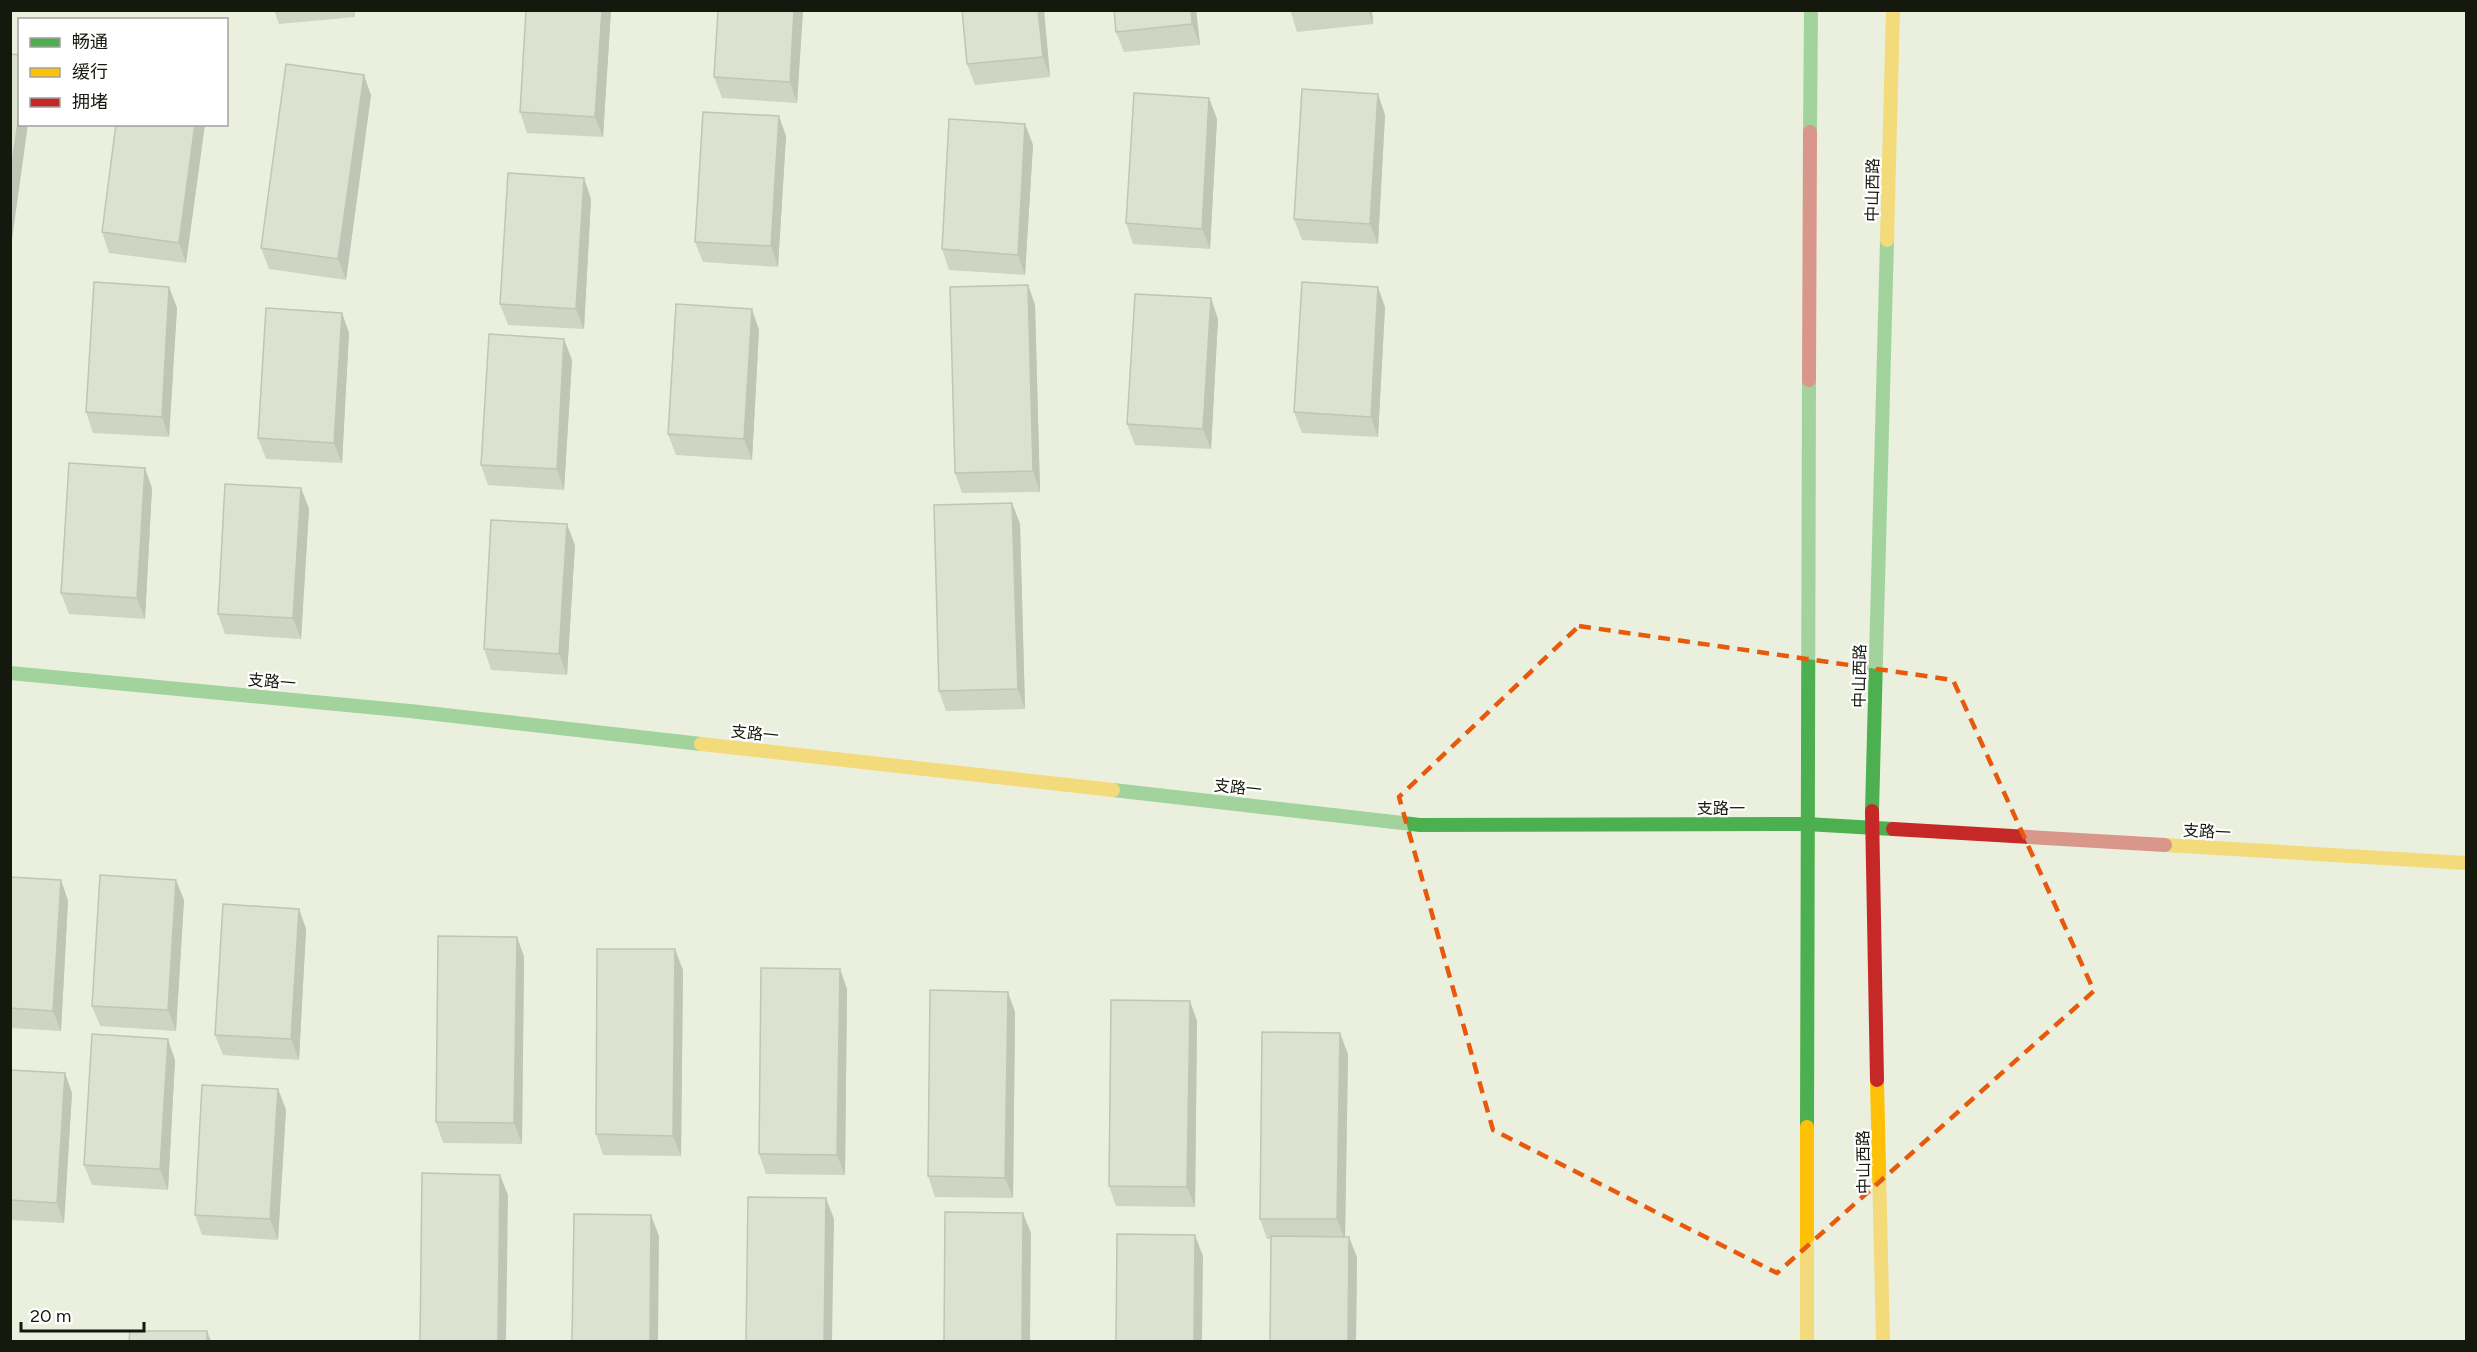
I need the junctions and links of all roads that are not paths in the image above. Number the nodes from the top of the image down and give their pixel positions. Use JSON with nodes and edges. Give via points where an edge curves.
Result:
{"nodes":[{"id":1,"x":1811,"y":10,"type":"edge"},
{"id":2,"x":1893,"y":10,"type":"edge"},
{"id":3,"x":10,"y":673,"type":"edge"},
{"id":4,"x":1806,"y":824,"type":"junction"},
{"id":5,"x":1872,"y":828,"type":"junction"},
{"id":6,"x":2466,"y":863,"type":"edge"},
{"id":7,"x":1807,"y":1341,"type":"edge"},
{"id":8,"x":1883,"y":1341,"type":"edge"}],
"edges":[{"from":1,"to":4,"type":"main road"},
{"from":2,"to":5,"type":"main road","name":"中山西路"},
{"from":3,"to":4,"type":"main road","name":"支路一","via":[[410,711],[1420,825]]},
{"from":4,"to":5,"type":"main road","name":"支路一"},
{"from":4,"to":7,"type":"main road"},
{"from":5,"to":6,"type":"main road","name":"支路一"},
{"from":5,"to":8,"type":"main road","name":"中山西路"}]}
